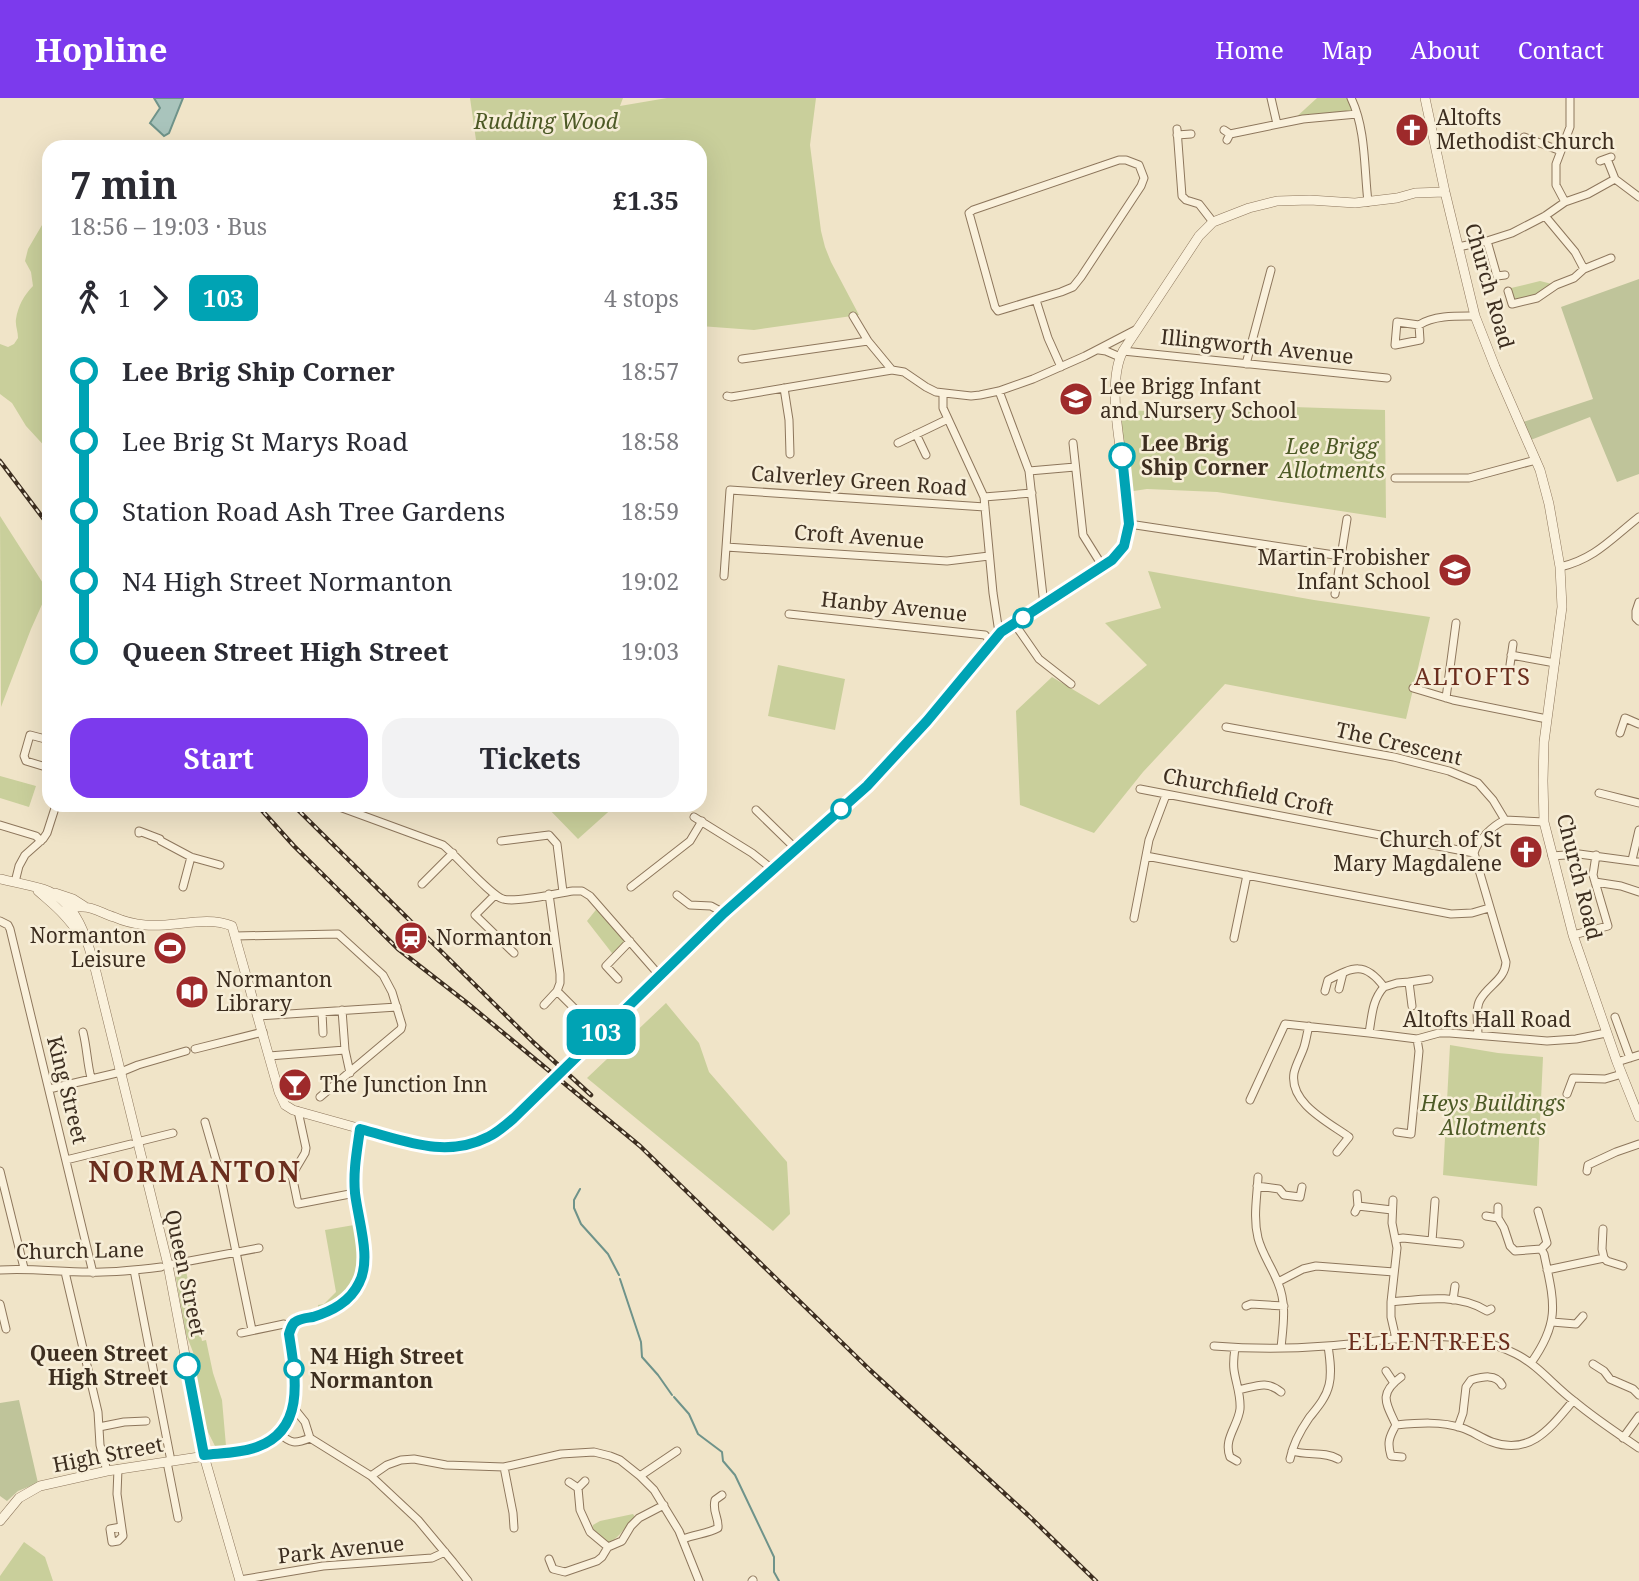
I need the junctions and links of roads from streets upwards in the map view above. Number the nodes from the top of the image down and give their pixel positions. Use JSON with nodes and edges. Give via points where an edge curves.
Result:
{"nodes":[{"id":1,"x":1270,"y":98,"type":"edge"},
{"id":2,"x":1351,"y":98,"type":"edge"},
{"id":3,"x":1425,"y":98,"type":"edge"},
{"id":4,"x":1570,"y":98,"type":"edge"},
{"id":5,"x":1357,"y":114,"type":"junction"},
{"id":6,"x":1277,"y":124,"type":"junction"},
{"id":7,"x":1191,"y":134,"type":"dead end"},
{"id":8,"x":1227,"y":135,"type":"dead end"},
{"id":9,"x":1524,"y":137,"type":"dead end"},
{"id":10,"x":1536,"y":141,"type":"junction"},
{"id":11,"x":1561,"y":151,"type":"junction"},
{"id":12,"x":1532,"y":152,"type":"dead end"},
{"id":13,"x":1606,"y":159,"type":"dead end"},
{"id":14,"x":1615,"y":179,"type":"junction"},
{"id":15,"x":1445,"y":192,"type":"junction"},
{"id":16,"x":1639,"y":196,"type":"edge"},
{"id":17,"x":1368,"y":202,"type":"junction"},
{"id":18,"x":1565,"y":202,"type":"junction"},
{"id":19,"x":1545,"y":216,"type":"junction"},
{"id":20,"x":1213,"y":222,"type":"junction"},
{"id":21,"x":1487,"y":241,"type":"junction"},
{"id":22,"x":1458,"y":247,"type":"junction"},
{"id":23,"x":1611,"y":258,"type":"dead end"},
{"id":24,"x":1584,"y":269,"type":"junction"},
{"id":25,"x":1268,"y":273,"type":"dead end"},
{"id":26,"x":1505,"y":275,"type":"dead end"},
{"id":27,"x":1508,"y":291,"type":"dead end"},
{"id":28,"x":1036,"y":300,"type":"junction"},
{"id":29,"x":853,"y":316,"type":"dead end"},
{"id":30,"x":1475,"y":316,"type":"junction"},
{"id":31,"x":1419,"y":325,"type":"dead end"},
{"id":32,"x":1138,"y":328,"type":"junction"},
{"id":33,"x":868,"y":341,"type":"junction"},
{"id":34,"x":1098,"y":349,"type":"junction"},
{"id":35,"x":1121,"y":354,"type":"junction"},
{"id":36,"x":743,"y":359,"type":"dead end"},
{"id":37,"x":1246,"y":364,"type":"junction"},
{"id":38,"x":1062,"y":366,"type":"junction"},
{"id":39,"x":892,"y":370,"type":"junction"},
{"id":40,"x":1387,"y":377,"type":"dead end"},
{"id":41,"x":783,"y":388,"type":"junction"},
{"id":42,"x":999,"y":391,"type":"junction"},
{"id":43,"x":943,"y":393,"type":"junction"},
{"id":44,"x":727,"y":396,"type":"dead end"},
{"id":45,"x":948,"y":419,"type":"junction"},
{"id":46,"x":916,"y":435,"type":"junction"},
{"id":47,"x":898,"y":443,"type":"dead end"},
{"id":48,"x":1073,"y":443,"type":"dead end"},
{"id":49,"x":790,"y":454,"type":"dead end"},
{"id":50,"x":926,"y":455,"type":"dead end"},
{"id":51,"x":1536,"y":460,"type":"junction"},
{"id":52,"x":1075,"y":467,"type":"junction"},
{"id":53,"x":1029,"y":471,"type":"junction"},
{"id":54,"x":1395,"y":478,"type":"dead end"},
{"id":55,"x":1032,"y":493,"type":"junction"},
{"id":56,"x":984,"y":497,"type":"junction"},
{"id":57,"x":985,"y":507,"type":"junction"},
{"id":58,"x":1639,"y":517,"type":"edge"},
{"id":59,"x":1347,"y":519,"type":"dead end"},
{"id":60,"x":1129,"y":524,"type":"junction"},
{"id":61,"x":726,"y":547,"type":"junction"},
{"id":62,"x":989,"y":556,"type":"junction"},
{"id":63,"x":1341,"y":556,"type":"junction"},
{"id":64,"x":1103,"y":567,"type":"junction"},
{"id":65,"x":1560,"y":567,"type":"junction"},
{"id":66,"x":724,"y":576,"type":"dead end"},
{"id":67,"x":1335,"y":594,"type":"dead end"},
{"id":68,"x":1639,"y":602,"type":"edge"},
{"id":69,"x":1044,"y":605,"type":"junction"},
{"id":70,"x":789,"y":614,"type":"dead end"},
{"id":71,"x":1635,"y":620,"type":"edge"},
{"id":72,"x":1014,"y":623,"type":"junction"},
{"id":73,"x":1456,"y":623,"type":"dead end"},
{"id":74,"x":1001,"y":632,"type":"junction"},
{"id":75,"x":992,"y":643,"type":"junction"},
{"id":76,"x":1513,"y":644,"type":"dead end"},
{"id":77,"x":1511,"y":655,"type":"junction"},
{"id":78,"x":1555,"y":663,"type":"junction"},
{"id":79,"x":1510,"y":665,"type":"dead end"},
{"id":80,"x":1071,"y":684,"type":"dead end"},
{"id":81,"x":1413,"y":688,"type":"dead end"},
{"id":82,"x":1446,"y":698,"type":"junction"},
{"id":83,"x":1546,"y":719,"type":"junction"},
{"id":84,"x":1639,"y":724,"type":"edge"},
{"id":85,"x":1226,"y":727,"type":"dead end"},
{"id":86,"x":1620,"y":733,"type":"dead end"},
{"id":87,"x":42,"y":738,"type":"edge"},
{"id":88,"x":42,"y":766,"type":"edge"},
{"id":89,"x":1140,"y":789,"type":"dead end"},
{"id":90,"x":1599,"y":793,"type":"dead end"},
{"id":91,"x":1166,"y":795,"type":"junction"},
{"id":92,"x":1639,"y":803,"type":"edge"},
{"id":93,"x":756,"y":810,"type":"dead end"},
{"id":94,"x":54,"y":812,"type":"edge"},
{"id":95,"x":353,"y":812,"type":"edge"},
{"id":96,"x":694,"y":817,"type":"dead end"},
{"id":97,"x":1505,"y":820,"type":"junction"},
{"id":98,"x":702,"y":821,"type":"junction"},
{"id":99,"x":1544,"y":822,"type":"junction"},
{"id":100,"x":0,"y":825,"type":"edge"},
{"id":101,"x":1639,"y":830,"type":"edge"},
{"id":102,"x":139,"y":833,"type":"dead end"},
{"id":103,"x":41,"y":841,"type":"junction"},
{"id":104,"x":501,"y":841,"type":"dead end"},
{"id":105,"x":796,"y":849,"type":"junction"},
{"id":106,"x":453,"y":853,"type":"junction"},
{"id":107,"x":1474,"y":853,"type":"junction"},
{"id":108,"x":1595,"y":855,"type":"junction"},
{"id":109,"x":1146,"y":856,"type":"junction"},
{"id":110,"x":1552,"y":856,"type":"junction"},
{"id":111,"x":191,"y":857,"type":"junction"},
{"id":112,"x":1636,"y":861,"type":"edge"},
{"id":113,"x":220,"y":865,"type":"dead end"},
{"id":114,"x":772,"y":869,"type":"junction"},
{"id":115,"x":1247,"y":875,"type":"junction"},
{"id":116,"x":0,"y":878,"type":"edge"},
{"id":117,"x":15,"y":882,"type":"junction"},
{"id":118,"x":1595,"y":882,"type":"junction"},
{"id":119,"x":422,"y":884,"type":"dead end"},
{"id":120,"x":183,"y":887,"type":"dead end"},
{"id":121,"x":631,"y":887,"type":"dead end"},
{"id":122,"x":36,"y":888,"type":"junction"},
{"id":123,"x":563,"y":892,"type":"junction"},
{"id":124,"x":1639,"y":892,"type":"edge"},
{"id":125,"x":50,"y":893,"type":"junction"},
{"id":126,"x":549,"y":894,"type":"junction"},
{"id":127,"x":495,"y":895,"type":"junction"},
{"id":128,"x":683,"y":896,"type":"dead end"},
{"id":129,"x":1489,"y":908,"type":"junction"},
{"id":130,"x":90,"y":909,"type":"junction"},
{"id":131,"x":68,"y":913,"type":"junction"},
{"id":132,"x":724,"y":913,"type":"junction"},
{"id":133,"x":1134,"y":918,"type":"dead end"},
{"id":134,"x":0,"y":921,"type":"edge"},
{"id":135,"x":327,"y":925,"type":"dead end"},
{"id":136,"x":83,"y":932,"type":"junction"},
{"id":137,"x":324,"y":933,"type":"junction"},
{"id":138,"x":1573,"y":935,"type":"junction"},
{"id":139,"x":235,"y":936,"type":"junction"},
{"id":140,"x":1234,"y":938,"type":"dead end"},
{"id":141,"x":630,"y":941,"type":"junction"},
{"id":142,"x":514,"y":953,"type":"dead end"},
{"id":143,"x":1343,"y":973,"type":"junction"},
{"id":144,"x":660,"y":976,"type":"junction"},
{"id":145,"x":618,"y":979,"type":"dead end"},
{"id":146,"x":1429,"y":979,"type":"dead end"},
{"id":147,"x":1409,"y":982,"type":"junction"},
{"id":148,"x":1384,"y":987,"type":"junction"},
{"id":149,"x":1339,"y":989,"type":"dead end"},
{"id":150,"x":557,"y":991,"type":"junction"},
{"id":151,"x":1325,"y":991,"type":"dead end"},
{"id":152,"x":544,"y":1005,"type":"dead end"},
{"id":153,"x":1412,"y":1006,"type":"dead end"},
{"id":154,"x":397,"y":1007,"type":"junction"},
{"id":155,"x":342,"y":1010,"type":"junction"},
{"id":156,"x":322,"y":1012,"type":"junction"},
{"id":157,"x":258,"y":1016,"type":"junction"},
{"id":158,"x":1615,"y":1017,"type":"dead end"},
{"id":159,"x":591,"y":1025,"type":"dead end"},
{"id":160,"x":1309,"y":1026,"type":"junction"},
{"id":161,"x":83,"y":1032,"type":"dead end"},
{"id":162,"x":263,"y":1032,"type":"junction"},
{"id":163,"x":323,"y":1032,"type":"dead end"},
{"id":164,"x":1369,"y":1032,"type":"junction"},
{"id":165,"x":1606,"y":1033,"type":"junction"},
{"id":166,"x":1478,"y":1035,"type":"junction"},
{"id":167,"x":1417,"y":1040,"type":"junction"},
{"id":168,"x":195,"y":1049,"type":"dead end"},
{"id":169,"x":345,"y":1050,"type":"junction"},
{"id":170,"x":186,"y":1051,"type":"dead end"},
{"id":171,"x":1639,"y":1055,"type":"edge"},
{"id":172,"x":269,"y":1056,"type":"junction"},
{"id":173,"x":1630,"y":1058,"type":"junction"},
{"id":174,"x":1617,"y":1062,"type":"junction"},
{"id":175,"x":121,"y":1072,"type":"junction"},
{"id":176,"x":350,"y":1073,"type":"junction"},
{"id":177,"x":1622,"y":1074,"type":"junction"},
{"id":178,"x":91,"y":1078,"type":"junction"},
{"id":179,"x":49,"y":1089,"type":"junction"},
{"id":180,"x":1567,"y":1094,"type":"dead end"},
{"id":181,"x":320,"y":1097,"type":"dead end"},
{"id":182,"x":1250,"y":1100,"type":"dead end"},
{"id":183,"x":294,"y":1110,"type":"junction"},
{"id":184,"x":1639,"y":1117,"type":"edge"},
{"id":185,"x":205,"y":1122,"type":"dead end"},
{"id":186,"x":360,"y":1129,"type":"junction"},
{"id":187,"x":1397,"y":1132,"type":"dead end"},
{"id":188,"x":173,"y":1133,"type":"dead end"},
{"id":189,"x":134,"y":1143,"type":"junction"},
{"id":190,"x":1639,"y":1144,"type":"edge"},
{"id":191,"x":1337,"y":1152,"type":"dead end"},
{"id":192,"x":66,"y":1160,"type":"junction"},
{"id":193,"x":1586,"y":1165,"type":"dead end"},
{"id":194,"x":0,"y":1171,"type":"edge"},
{"id":195,"x":1258,"y":1177,"type":"dead end"},
{"id":196,"x":1257,"y":1186,"type":"junction"},
{"id":197,"x":1302,"y":1188,"type":"dead end"},
{"id":198,"x":355,"y":1193,"type":"junction"},
{"id":199,"x":1357,"y":1194,"type":"dead end"},
{"id":200,"x":1393,"y":1200,"type":"dead end"},
{"id":201,"x":1435,"y":1202,"type":"dead end"},
{"id":202,"x":1498,"y":1207,"type":"dead end"},
{"id":203,"x":1392,"y":1210,"type":"junction"},
{"id":204,"x":1538,"y":1211,"type":"dead end"},
{"id":205,"x":1486,"y":1216,"type":"dead end"},
{"id":206,"x":1498,"y":1218,"type":"junction"},
{"id":207,"x":1604,"y":1229,"type":"dead end"},
{"id":208,"x":1396,"y":1239,"type":"junction"},
{"id":209,"x":1432,"y":1241,"type":"junction"},
{"id":210,"x":1460,"y":1244,"type":"dead end"},
{"id":211,"x":259,"y":1248,"type":"dead end"},
{"id":212,"x":1541,"y":1249,"type":"junction"},
{"id":213,"x":235,"y":1253,"type":"junction"},
{"id":214,"x":1604,"y":1258,"type":"junction"},
{"id":215,"x":164,"y":1266,"type":"junction"},
{"id":216,"x":1623,"y":1266,"type":"dead end"},
{"id":217,"x":23,"y":1268,"type":"junction"},
{"id":218,"x":0,"y":1270,"type":"edge"},
{"id":219,"x":134,"y":1270,"type":"junction"},
{"id":220,"x":1547,"y":1270,"type":"junction"},
{"id":221,"x":65,"y":1272,"type":"junction"},
{"id":222,"x":1394,"y":1272,"type":"junction"},
{"id":223,"x":93,"y":1273,"type":"junction"},
{"id":224,"x":1278,"y":1282,"type":"junction"},
{"id":225,"x":1455,"y":1286,"type":"dead end"},
{"id":226,"x":1453,"y":1300,"type":"junction"},
{"id":227,"x":1391,"y":1302,"type":"junction"},
{"id":228,"x":0,"y":1304,"type":"edge"},
{"id":229,"x":1246,"y":1306,"type":"dead end"},
{"id":230,"x":1284,"y":1306,"type":"junction"},
{"id":231,"x":1488,"y":1312,"type":"dead end"},
{"id":232,"x":1,"y":1317,"type":"edge"},
{"id":233,"x":1583,"y":1320,"type":"dead end"},
{"id":234,"x":1552,"y":1322,"type":"junction"},
{"id":235,"x":291,"y":1326,"type":"junction"},
{"id":236,"x":6,"y":1329,"type":"dead end"},
{"id":237,"x":251,"y":1331,"type":"junction"},
{"id":238,"x":240,"y":1333,"type":"dead end"},
{"id":239,"x":1396,"y":1339,"type":"junction"},
{"id":240,"x":1214,"y":1346,"type":"dead end"},
{"id":241,"x":1328,"y":1346,"type":"junction"},
{"id":242,"x":1235,"y":1348,"type":"junction"},
{"id":243,"x":1282,"y":1348,"type":"junction"},
{"id":244,"x":1612,"y":1362,"type":"dead end"},
{"id":245,"x":1531,"y":1363,"type":"junction"},
{"id":246,"x":1593,"y":1364,"type":"dead end"},
{"id":247,"x":1386,"y":1371,"type":"dead end"},
{"id":248,"x":1604,"y":1371,"type":"junction"},
{"id":249,"x":1462,"y":1374,"type":"dead end"},
{"id":250,"x":1401,"y":1377,"type":"dead end"},
{"id":251,"x":1501,"y":1379,"type":"dead end"},
{"id":252,"x":1471,"y":1380,"type":"junction"},
{"id":253,"x":1394,"y":1383,"type":"junction"},
{"id":254,"x":1239,"y":1390,"type":"junction"},
{"id":255,"x":1281,"y":1392,"type":"dead end"},
{"id":256,"x":1639,"y":1395,"type":"edge"},
{"id":257,"x":1573,"y":1401,"type":"junction"},
{"id":258,"x":293,"y":1408,"type":"junction"},
{"id":259,"x":1639,"y":1416,"type":"edge"},
{"id":260,"x":146,"y":1421,"type":"dead end"},
{"id":261,"x":1396,"y":1425,"type":"junction"},
{"id":262,"x":99,"y":1427,"type":"junction"},
{"id":263,"x":1458,"y":1427,"type":"junction"},
{"id":264,"x":279,"y":1433,"type":"junction"},
{"id":265,"x":310,"y":1438,"type":"junction"},
{"id":266,"x":1623,"y":1438,"type":"junction"},
{"id":267,"x":1639,"y":1448,"type":"edge"},
{"id":268,"x":677,"y":1451,"type":"dead end"},
{"id":269,"x":204,"y":1455,"type":"junction"},
{"id":270,"x":1402,"y":1457,"type":"dead end"},
{"id":271,"x":1231,"y":1459,"type":"dead end"},
{"id":272,"x":1338,"y":1459,"type":"dead end"},
{"id":273,"x":169,"y":1461,"type":"junction"},
{"id":274,"x":504,"y":1467,"type":"junction"},
{"id":275,"x":118,"y":1469,"type":"junction"},
{"id":276,"x":107,"y":1471,"type":"junction"},
{"id":277,"x":371,"y":1476,"type":"junction"},
{"id":278,"x":640,"y":1476,"type":"junction"},
{"id":279,"x":585,"y":1481,"type":"dead end"},
{"id":280,"x":569,"y":1482,"type":"dead end"},
{"id":281,"x":579,"y":1488,"type":"junction"},
{"id":282,"x":715,"y":1497,"type":"dead end"},
{"id":283,"x":664,"y":1505,"type":"junction"},
{"id":284,"x":3,"y":1518,"type":"edge"},
{"id":285,"x":178,"y":1518,"type":"dead end"},
{"id":286,"x":121,"y":1527,"type":"dead end"},
{"id":287,"x":514,"y":1528,"type":"dead end"},
{"id":288,"x":718,"y":1528,"type":"junction"},
{"id":289,"x":727,"y":1531,"type":"dead end"},
{"id":290,"x":683,"y":1539,"type":"junction"},
{"id":291,"x":608,"y":1547,"type":"junction"},
{"id":292,"x":445,"y":1552,"type":"junction"},
{"id":293,"x":549,"y":1559,"type":"dead end"},
{"id":294,"x":553,"y":1569,"type":"junction"},
{"id":295,"x":547,"y":1576,"type":"dead end"},
{"id":296,"x":240,"y":1581,"type":"edge"},
{"id":297,"x":468,"y":1581,"type":"edge"},
{"id":298,"x":699,"y":1581,"type":"edge"}],
"edges":[{"from":1,"to":6,"type":"street"},
{"from":2,"to":5,"type":"street"},
{"from":3,"to":15,"type":"street","name":"Church Road"},
{"from":4,"to":11,"type":"street","via":[[1570,127]]},
{"from":5,"to":6,"type":"street"},
{"from":5,"to":17,"type":"street"},
{"from":6,"to":8,"type":"street"},
{"from":7,"to":20,"type":"street","via":[[1177,132],[1182,196],[1199,204]]},
{"from":9,"to":10,"type":"street"},
{"from":10,"to":11,"type":"street"},
{"from":10,"to":12,"type":"street"},
{"from":11,"to":18,"type":"street","via":[[1556,185]]},
{"from":13,"to":14,"type":"street"},
{"from":14,"to":16,"type":"street"},
{"from":14,"to":18,"type":"street"},
{"from":15,"to":17,"type":"street"},
{"from":15,"to":22,"type":"street","name":"Church Road"},
{"from":17,"to":20,"type":"street","via":[[1277,201]]},
{"from":18,"to":19,"type":"street"},
{"from":19,"to":21,"type":"street"},
{"from":19,"to":24,"type":"street"},
{"from":20,"to":32,"type":"street"},
{"from":21,"to":22,"type":"street"},
{"from":21,"to":26,"type":"street","via":[[1497,276]]},
{"from":22,"to":30,"type":"street","name":"Church Road"},
{"from":23,"to":24,"type":"street"},
{"from":24,"to":27,"type":"street","via":[[1537,298],[1512,304]]},
{"from":25,"to":37,"type":"street"},
{"from":28,"to":28,"type":"street","via":[[1073,286],[1082,277],[1141,186],[1144,178],[1139,165],[1119,160],[969,213],[998,311]]},
{"from":28,"to":38,"type":"street"},
{"from":29,"to":33,"type":"street"},
{"from":30,"to":31,"type":"street"},
{"from":30,"to":51,"type":"street","name":"Church Road"},
{"from":32,"to":34,"type":"street"},
{"from":32,"to":35,"type":"street"},
{"from":33,"to":36,"type":"street"},
{"from":33,"to":39,"type":"street"},
{"from":34,"to":35,"type":"street","name":"Illingworth Avenue"},
{"from":34,"to":38,"type":"street"},
{"from":35,"to":37,"type":"street","name":"Illingworth Avenue"},
{"from":35,"to":60,"type":"street","via":[[1115,385]]},
{"from":37,"to":40,"type":"street","name":"Illingworth Avenue"},
{"from":38,"to":42,"type":"street"},
{"from":39,"to":41,"type":"street"},
{"from":39,"to":43,"type":"street"},
{"from":41,"to":44,"type":"street"},
{"from":41,"to":49,"type":"street"},
{"from":42,"to":43,"type":"street","via":[[971,396]]},
{"from":42,"to":53,"type":"street"},
{"from":43,"to":45,"type":"street"},
{"from":45,"to":46,"type":"street"},
{"from":45,"to":56,"type":"street"},
{"from":46,"to":47,"type":"street"},
{"from":46,"to":50,"type":"street"},
{"from":48,"to":52,"type":"street"},
{"from":51,"to":54,"type":"street","via":[[1469,478]]},
{"from":51,"to":65,"type":"street","name":"Church Road"},
{"from":52,"to":53,"type":"street"},
{"from":52,"to":64,"type":"street","via":[[1083,535]]},
{"from":53,"to":55,"type":"street"},
{"from":55,"to":56,"type":"street"},
{"from":55,"to":69,"type":"street"},
{"from":56,"to":57,"type":"street"},
{"from":57,"to":61,"type":"street","name":"Calverley Green Road","via":[[730,490]]},
{"from":57,"to":62,"type":"street"},
{"from":58,"to":65,"type":"street","via":[[1597,552]]},
{"from":59,"to":63,"type":"street"},
{"from":60,"to":63,"type":"street"},
{"from":60,"to":64,"type":"street","via":[[1124,546]]},
{"from":61,"to":62,"type":"street","name":"Croft Avenue","via":[[947,561]]},
{"from":61,"to":66,"type":"street"},
{"from":62,"to":74,"type":"street"},
{"from":63,"to":67,"type":"street"},
{"from":64,"to":69,"type":"street"},
{"from":65,"to":78,"type":"street","name":"Church Road","via":[[1562,607]]},
{"from":68,"to":71,"type":"street"},
{"from":69,"to":72,"type":"street"},
{"from":70,"to":75,"type":"street","name":"Hanby Avenue","via":[[985,635]]},
{"from":72,"to":74,"type":"street"},
{"from":72,"to":80,"type":"street","via":[[1039,659]]},
{"from":73,"to":82,"type":"street"},
{"from":74,"to":75,"type":"street"},
{"from":75,"to":105,"type":"street","via":[[883,770]]},
{"from":76,"to":77,"type":"street"},
{"from":77,"to":78,"type":"street"},
{"from":77,"to":79,"type":"street"},
{"from":78,"to":83,"type":"street","name":"Church Road"},
{"from":81,"to":82,"type":"street"},
{"from":82,"to":83,"type":"street"},
{"from":83,"to":99,"type":"street","name":"Church Road"},
{"from":84,"to":86,"type":"street","via":[[1625,718]]},
{"from":85,"to":97,"type":"street","name":"The Crescent","via":[[1449,771],[1478,783]]},
{"from":87,"to":88,"type":"street","via":[[30,735],[24,756]]},
{"from":89,"to":91,"type":"street","name":"Churchfield Croft"},
{"from":90,"to":92,"type":"street"},
{"from":91,"to":107,"type":"street","name":"Churchfield Croft"},
{"from":91,"to":109,"type":"street"},
{"from":93,"to":105,"type":"street"},
{"from":94,"to":103,"type":"street"},
{"from":95,"to":106,"type":"street","via":[[443,845]]},
{"from":96,"to":98,"type":"street"},
{"from":97,"to":99,"type":"street"},
{"from":97,"to":107,"type":"street","via":[[1484,837]]},
{"from":98,"to":114,"type":"street"},
{"from":98,"to":121,"type":"street","via":[[690,841]]},
{"from":99,"to":110,"type":"street","name":"Church Road"},
{"from":100,"to":103,"type":"street"},
{"from":101,"to":112,"type":"street"},
{"from":102,"to":111,"type":"street","via":[[154,836]]},
{"from":103,"to":117,"type":"street","via":[[25,855]]},
{"from":104,"to":123,"type":"street","via":[[549,835],[557,844]]},
{"from":105,"to":114,"type":"street"},
{"from":106,"to":119,"type":"street"},
{"from":106,"to":127,"type":"street"},
{"from":107,"to":129,"type":"street"},
{"from":108,"to":110,"type":"street"},
{"from":108,"to":112,"type":"street"},
{"from":108,"to":118,"type":"street"},
{"from":109,"to":115,"type":"street"},
{"from":109,"to":133,"type":"street"},
{"from":110,"to":138,"type":"street","name":"Church Road"},
{"from":111,"to":113,"type":"street"},
{"from":111,"to":120,"type":"street"},
{"from":114,"to":132,"type":"street"},
{"from":115,"to":129,"type":"street","via":[[1451,914]]},
{"from":115,"to":140,"type":"street"},
{"from":116,"to":117,"type":"street"},
{"from":117,"to":122,"type":"street"},
{"from":118,"to":124,"type":"street"},
{"from":118,"to":138,"type":"street","via":[[1608,926]]},
{"from":122,"to":125,"type":"street","name":"Queen Street"},
{"from":122,"to":131,"type":"street","name":"Queen Street"},
{"from":123,"to":126,"type":"street"},
{"from":123,"to":141,"type":"street","via":[[582,891],[590,896]]},
{"from":125,"to":130,"type":"street"},
{"from":125,"to":131,"type":"street","name":"Queen Street"},
{"from":126,"to":127,"type":"street","via":[[504,900]]},
{"from":126,"to":150,"type":"street","via":[[560,974]]},
{"from":127,"to":142,"type":"street","via":[[475,915]]},
{"from":128,"to":132,"type":"street","via":[[690,905],[711,906]]},
{"from":129,"to":166,"type":"street","via":[[1506,970],[1478,1003]]},
{"from":130,"to":131,"type":"street"},
{"from":130,"to":136,"type":"street"},
{"from":130,"to":139,"type":"street","via":[[145,925],[223,922],[232,926]]},
{"from":131,"to":136,"type":"street","name":"Queen Street","via":[[77,931]]},
{"from":132,"to":144,"type":"street"},
{"from":134,"to":179,"type":"street","name":"King Street","via":[[10,929]]},
{"from":135,"to":137,"type":"street"},
{"from":136,"to":175,"type":"street","name":"Queen Street"},
{"from":137,"to":139,"type":"street"},
{"from":137,"to":154,"type":"street","via":[[341,936],[383,975]]},
{"from":138,"to":165,"type":"street","name":"Church Road"},
{"from":139,"to":157,"type":"street"},
{"from":141,"to":144,"type":"street"},
{"from":141,"to":145,"type":"street","via":[[606,966]]},
{"from":143,"to":148,"type":"street","via":[[1365,969]]},
{"from":143,"to":149,"type":"street"},
{"from":143,"to":151,"type":"street","via":[[1328,980]]},
{"from":144,"to":186,"type":"street","bridge":true,"via":[[488,1138],[448,1148],[426,1147]]},
{"from":146,"to":147,"type":"street"},
{"from":147,"to":148,"type":"street"},
{"from":147,"to":153,"type":"street"},
{"from":148,"to":164,"type":"street","via":[[1375,999]]},
{"from":150,"to":152,"type":"street"},
{"from":150,"to":159,"type":"street"},
{"from":154,"to":155,"type":"street"},
{"from":154,"to":176,"type":"street","via":[[401,1030]]},
{"from":155,"to":156,"type":"street"},
{"from":155,"to":169,"type":"street"},
{"from":156,"to":157,"type":"street"},
{"from":156,"to":163,"type":"street"},
{"from":157,"to":162,"type":"street"},
{"from":158,"to":173,"type":"street"},
{"from":160,"to":164,"type":"street","name":"Altofts Hall Road"},
{"from":160,"to":182,"type":"street","name":"Altofts Hall Road","via":[[1284,1024]]},
{"from":160,"to":191,"type":"street","via":[[1294,1072],[1296,1091],[1308,1107],[1349,1137]]},
{"from":161,"to":178,"type":"street"},
{"from":162,"to":168,"type":"street"},
{"from":162,"to":172,"type":"street"},
{"from":164,"to":167,"type":"street","name":"Altofts Hall Road"},
{"from":165,"to":166,"type":"street","name":"Altofts Hall Road","via":[[1547,1041]]},
{"from":165,"to":174,"type":"street","name":"Church Road"},
{"from":166,"to":167,"type":"street","name":"Altofts Hall Road","via":[[1439,1033]]},
{"from":167,"to":187,"type":"street","via":[[1411,1134]]},
{"from":169,"to":172,"type":"street"},
{"from":169,"to":176,"type":"street"},
{"from":170,"to":175,"type":"street"},
{"from":171,"to":173,"type":"street"},
{"from":172,"to":183,"type":"street","via":[[282,1101]]},
{"from":173,"to":174,"type":"street"},
{"from":174,"to":177,"type":"street","name":"Church Road"},
{"from":175,"to":178,"type":"street"},
{"from":175,"to":189,"type":"street","name":"Queen Street"},
{"from":176,"to":181,"type":"street"},
{"from":177,"to":180,"type":"street","via":[[1605,1079],[1573,1078]]},
{"from":177,"to":184,"type":"street","name":"Church Road"},
{"from":178,"to":179,"type":"street"},
{"from":179,"to":192,"type":"street","name":"King Street"},
{"from":183,"to":186,"type":"street"},
{"from":183,"to":198,"type":"street","via":[[306,1148],[292,1175],[298,1204]]},
{"from":185,"to":213,"type":"street"},
{"from":186,"to":198,"type":"street"},
{"from":188,"to":189,"type":"street"},
{"from":189,"to":192,"type":"street"},
{"from":189,"to":215,"type":"street","name":"Queen Street"},
{"from":190,"to":193,"type":"street"},
{"from":192,"to":223,"type":"street","name":"King Street"},
{"from":194,"to":217,"type":"street"},
{"from":195,"to":196,"type":"street"},
{"from":196,"to":197,"type":"street","via":[[1300,1197]]},
{"from":196,"to":224,"type":"street","via":[[1257,1236]]},
{"from":198,"to":235,"type":"street","via":[[364,1255],[360,1283],[334,1309]]},
{"from":199,"to":203,"type":"street","via":[[1356,1209]]},
{"from":200,"to":203,"type":"street"},
{"from":201,"to":209,"type":"street"},
{"from":202,"to":206,"type":"street"},
{"from":203,"to":208,"type":"street"},
{"from":204,"to":212,"type":"street","via":[[1547,1243]]},
{"from":205,"to":206,"type":"street"},
{"from":206,"to":212,"type":"street","via":[[1515,1251]]},
{"from":207,"to":214,"type":"street"},
{"from":208,"to":209,"type":"street"},
{"from":208,"to":222,"type":"street"},
{"from":209,"to":210,"type":"street"},
{"from":211,"to":213,"type":"street","name":"Church Lane"},
{"from":212,"to":220,"type":"street"},
{"from":213,"to":215,"type":"street","name":"Church Lane"},
{"from":213,"to":237,"type":"street"},
{"from":214,"to":216,"type":"street"},
{"from":214,"to":220,"type":"street"},
{"from":215,"to":219,"type":"street","name":"Church Lane"},
{"from":215,"to":269,"type":"street","name":"Queen Street"},
{"from":217,"to":218,"type":"street","name":"Church Lane"},
{"from":217,"to":221,"type":"street","name":"Church Lane"},
{"from":219,"to":223,"type":"street","name":"Church Lane"},
{"from":219,"to":273,"type":"street"},
{"from":220,"to":234,"type":"street"},
{"from":221,"to":223,"type":"street","name":"Church Lane"},
{"from":221,"to":262,"type":"street"},
{"from":222,"to":224,"type":"street","via":[[1316,1266]]},
{"from":222,"to":227,"type":"street"},
{"from":224,"to":230,"type":"street"},
{"from":225,"to":226,"type":"street"},
{"from":226,"to":227,"type":"street"},
{"from":226,"to":231,"type":"street"},
{"from":227,"to":239,"type":"street"},
{"from":228,"to":232,"type":"street"},
{"from":229,"to":230,"type":"street"},
{"from":230,"to":243,"type":"street"},
{"from":232,"to":236,"type":"street"},
{"from":233,"to":234,"type":"street","via":[[1576,1324]]},
{"from":234,"to":245,"type":"street"},
{"from":235,"to":237,"type":"street"},
{"from":235,"to":258,"type":"street"},
{"from":237,"to":238,"type":"street"},
{"from":239,"to":241,"type":"street"},
{"from":239,"to":245,"type":"street","via":[[1469,1339],[1492,1344]]},
{"from":240,"to":242,"type":"street"},
{"from":241,"to":243,"type":"street"},
{"from":241,"to":272,"type":"street","via":[[1329,1387],[1291,1455],[1323,1454]]},
{"from":242,"to":243,"type":"street"},
{"from":242,"to":254,"type":"street"},
{"from":244,"to":248,"type":"street"},
{"from":245,"to":257,"type":"street"},
{"from":246,"to":248,"type":"street"},
{"from":247,"to":253,"type":"street"},
{"from":248,"to":256,"type":"street"},
{"from":249,"to":252,"type":"street"},
{"from":250,"to":253,"type":"street"},
{"from":251,"to":252,"type":"street"},
{"from":252,"to":263,"type":"street"},
{"from":253,"to":261,"type":"street","via":[[1386,1404]]},
{"from":254,"to":255,"type":"street","via":[[1266,1384]]},
{"from":254,"to":271,"type":"street","via":[[1239,1413],[1228,1445]]},
{"from":257,"to":263,"type":"street","via":[[1546,1432],[1524,1444],[1505,1446]]},
{"from":257,"to":266,"type":"street"},
{"from":258,"to":264,"type":"street"},
{"from":258,"to":265,"type":"street","via":[[303,1418]]},
{"from":259,"to":266,"type":"street"},
{"from":260,"to":262,"type":"street"},
{"from":261,"to":263,"type":"street"},
{"from":261,"to":270,"type":"street","via":[[1389,1437],[1389,1451],[1391,1456]]},
{"from":262,"to":276,"type":"street"},
{"from":264,"to":265,"type":"street","via":[[296,1443]]},
{"from":264,"to":269,"type":"street","name":"High Street","via":[[257,1447]]},
{"from":265,"to":277,"type":"street"},
{"from":266,"to":267,"type":"street"},
{"from":268,"to":278,"type":"street"},
{"from":269,"to":273,"type":"street","name":"High Street"},
{"from":269,"to":296,"type":"street","name":"Queen Street"},
{"from":273,"to":275,"type":"street","name":"High Street"},
{"from":273,"to":285,"type":"street"},
{"from":274,"to":277,"type":"street","via":[[414,1459],[387,1465]]},
{"from":274,"to":278,"type":"street","via":[[594,1452],[620,1460]]},
{"from":274,"to":287,"type":"street"},
{"from":275,"to":276,"type":"street","name":"High Street"},
{"from":275,"to":286,"type":"street"},
{"from":276,"to":284,"type":"street","name":"High Street","via":[[40,1486],[19,1499]]},
{"from":277,"to":292,"type":"street"},
{"from":278,"to":283,"type":"street"},
{"from":279,"to":281,"type":"street"},
{"from":280,"to":281,"type":"street"},
{"from":281,"to":291,"type":"street","via":[[580,1510],[590,1532]]},
{"from":282,"to":288,"type":"street"},
{"from":283,"to":290,"type":"street"},
{"from":283,"to":291,"type":"street","via":[[639,1518],[622,1541]]},
{"from":288,"to":289,"type":"street"},
{"from":288,"to":290,"type":"street"},
{"from":290,"to":298,"type":"street"},
{"from":291,"to":294,"type":"street","via":[[597,1560],[565,1572]]},
{"from":292,"to":296,"type":"street","name":"Park Avenue","via":[[432,1559],[323,1566]]},
{"from":292,"to":297,"type":"street"},
{"from":293,"to":294,"type":"street"},
{"from":294,"to":295,"type":"street"}]}
